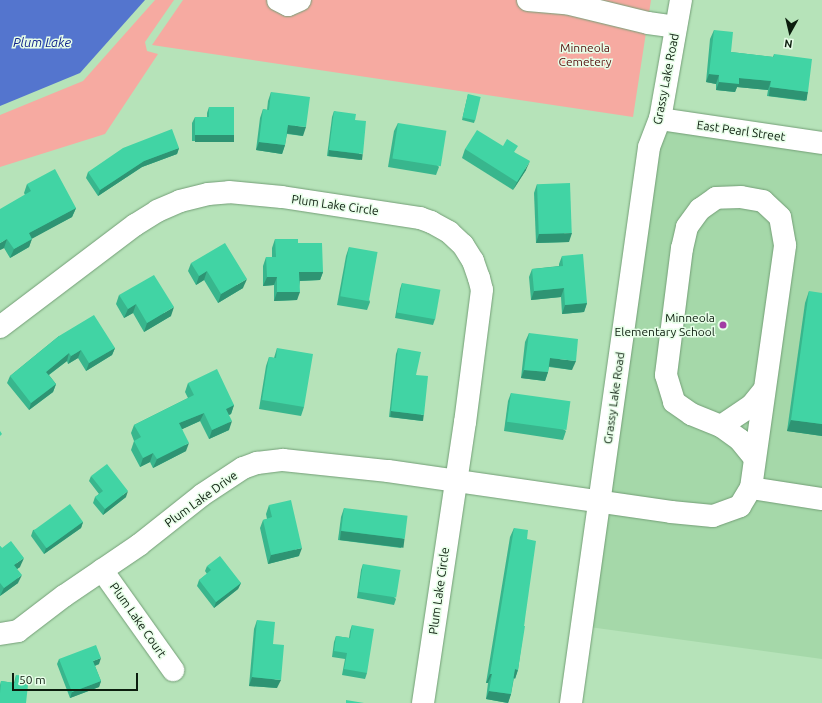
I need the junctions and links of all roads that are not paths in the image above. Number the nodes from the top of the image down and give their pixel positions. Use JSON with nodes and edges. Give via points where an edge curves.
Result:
{"nodes":[{"id":1,"x":278,"y":0,"type":"edge"},
{"id":2,"x":300,"y":0,"type":"edge"},
{"id":3,"x":528,"y":0,"type":"edge"},
{"id":4,"x":681,"y":0,"type":"edge"},
{"id":5,"x":676,"y":27,"type":"junction"},
{"id":6,"x":660,"y":119,"type":"junction"},
{"id":7,"x":822,"y":143,"type":"edge"},
{"id":8,"x":0,"y":327,"type":"edge"},
{"id":9,"x":764,"y":390,"type":"junction"},
{"id":10,"x":722,"y":426,"type":"junction"},
{"id":11,"x":754,"y":457,"type":"junction"},
{"id":12,"x":456,"y":480,"type":"junction"},
{"id":13,"x":750,"y":488,"type":"junction"},
{"id":14,"x":822,"y":499,"type":"edge"},
{"id":15,"x":599,"y":502,"type":"junction"},
{"id":16,"x":102,"y":570,"type":"junction"},
{"id":17,"x":0,"y":634,"type":"edge"},
{"id":18,"x":173,"y":670,"type":"dead end"},
{"id":19,"x":423,"y":703,"type":"edge"},
{"id":20,"x":571,"y":703,"type":"edge"}],
"edges":[{"from":1,"to":2,"type":"street","via":[[288,5]]},
{"from":3,"to":5,"type":"street","via":[[566,3],[648,23]]},
{"from":4,"to":5,"type":"street","name":"Grassy Lake Road"},
{"from":5,"to":6,"type":"street","name":"Grassy Lake Road"},
{"from":6,"to":7,"type":"street","name":"East Pearl Street"},
{"from":6,"to":15,"type":"street","name":"Grassy Lake Road","via":[[649,147]]},
{"from":8,"to":12,"type":"street","name":"Plum Lake Circle","via":[[135,225],[157,211],[187,199],[229,192],[282,197],[420,218],[449,232],[463,245],[473,261],[482,290]]},
{"from":9,"to":10,"type":"street","via":[[752,405]]},
{"from":9,"to":10,"type":"street","via":[[785,245],[780,217],[763,201],[741,197],[716,198],[700,209],[687,227],[682,248],[666,375],[674,402],[691,414]]},
{"from":9,"to":11,"type":"street"},
{"from":10,"to":11,"type":"street","via":[[740,440]]},
{"from":11,"to":13,"type":"street"},
{"from":12,"to":15,"type":"street"},
{"from":12,"to":16,"type":"street","name":"Plum Lake Drive","via":[[282,460],[257,463],[243,468],[202,495],[139,545]]},
{"from":12,"to":19,"type":"street","name":"Plum Lake Circle"},
{"from":13,"to":14,"type":"street"},
{"from":13,"to":15,"type":"street","via":[[740,506],[713,516]]},
{"from":15,"to":20,"type":"street","name":"Grassy Lake Road"},
{"from":16,"to":17,"type":"street","name":"Plum Lake Drive","via":[[18,631]]},
{"from":16,"to":18,"type":"street","name":"Plum Lake Court"}]}
